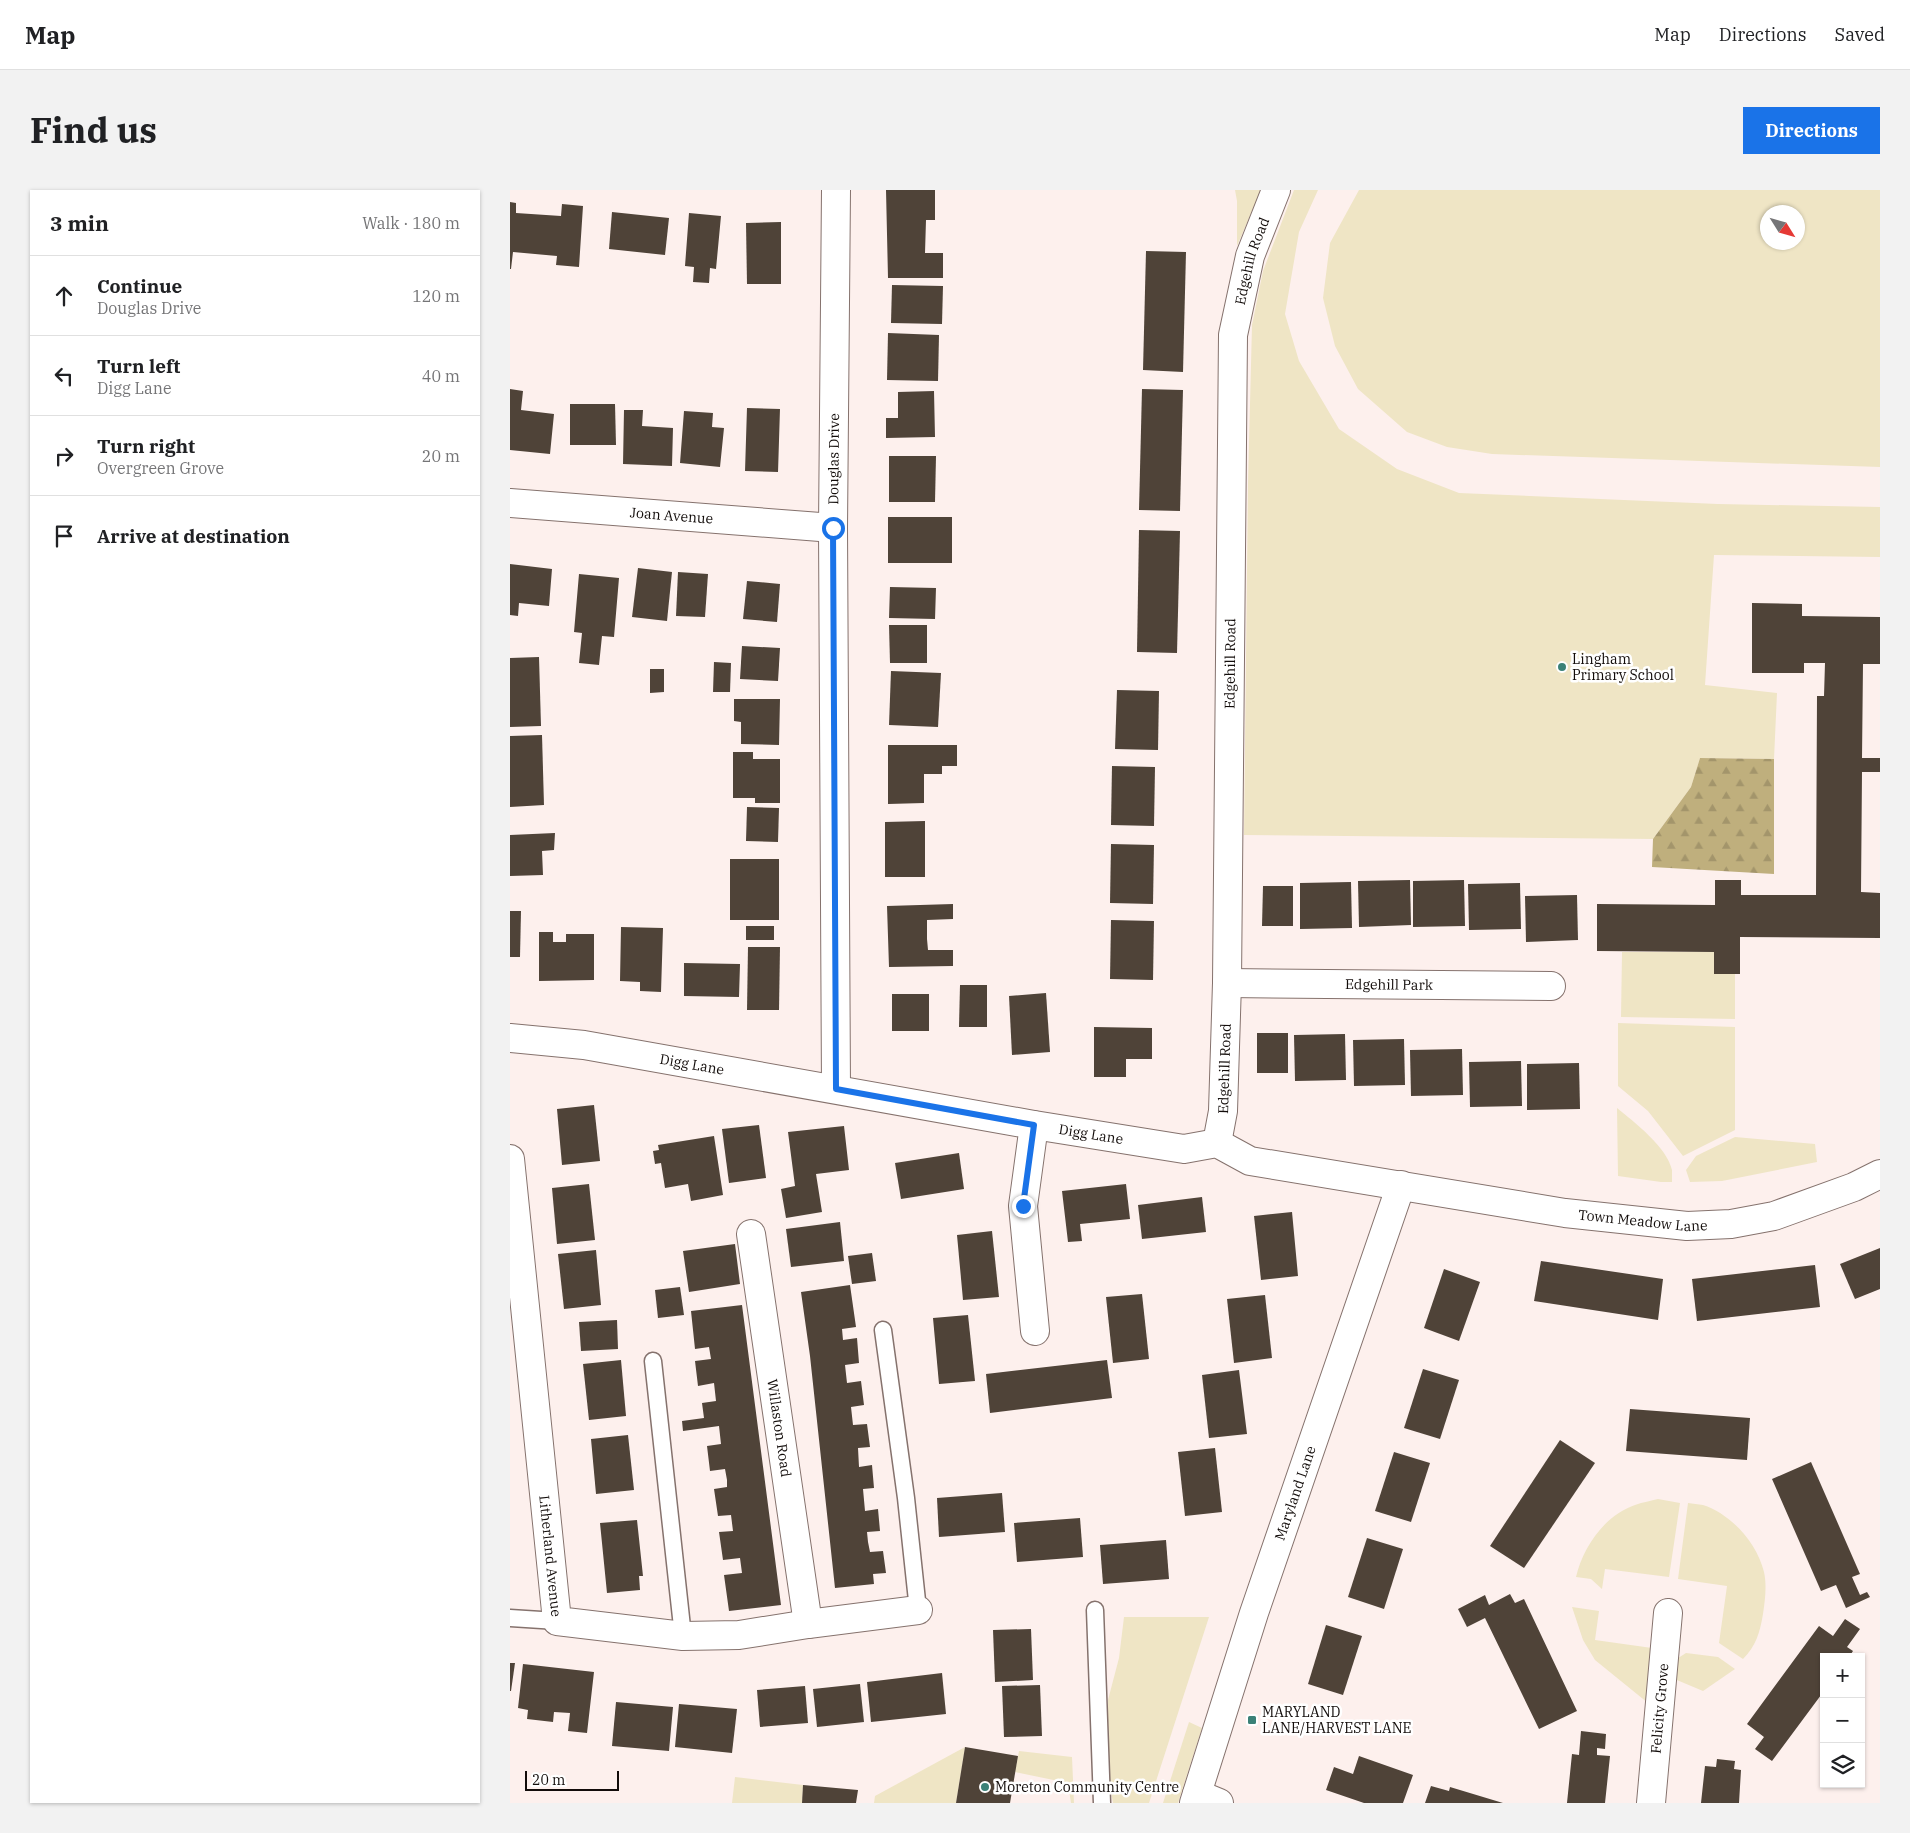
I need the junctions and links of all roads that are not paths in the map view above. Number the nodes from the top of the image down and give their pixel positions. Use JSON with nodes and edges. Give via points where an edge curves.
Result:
{"nodes":[{"id":1,"x":836,"y":190,"type":"edge"},
{"id":2,"x":1276,"y":190,"type":"edge"},
{"id":3,"x":510,"y":503,"type":"edge"},
{"id":4,"x":833,"y":528,"type":"junction"},
{"id":5,"x":1227,"y":983,"type":"junction"},
{"id":6,"x":1551,"y":986,"type":"dead end"},
{"id":7,"x":510,"y":1038,"type":"edge"},
{"id":8,"x":836,"y":1089,"type":"junction"},
{"id":9,"x":1034,"y":1125,"type":"junction"},
{"id":10,"x":1217,"y":1143,"type":"junction"},
{"id":11,"x":510,"y":1159,"type":"edge"},
{"id":12,"x":1880,"y":1174,"type":"edge"},
{"id":13,"x":1401,"y":1185,"type":"junction"},
{"id":14,"x":751,"y":1234,"type":"dead end"},
{"id":15,"x":883,"y":1330,"type":"dead end"},
{"id":16,"x":1035,"y":1332,"type":"dead end"},
{"id":17,"x":652,"y":1361,"type":"dead end"},
{"id":18,"x":918,"y":1610,"type":"joint"},
{"id":19,"x":1095,"y":1610,"type":"dead end"},
{"id":20,"x":1668,"y":1613,"type":"dead end"},
{"id":21,"x":510,"y":1618,"type":"edge"},
{"id":22,"x":556,"y":1621,"type":"junction"},
{"id":23,"x":808,"y":1624,"type":"junction"},
{"id":24,"x":683,"y":1636,"type":"junction"},
{"id":25,"x":1203,"y":1800,"type":"edge"},
{"id":26,"x":1102,"y":1803,"type":"edge"},
{"id":27,"x":1651,"y":1803,"type":"edge"}],
"edges":[{"from":1,"to":4,"type":"street","name":"Douglas Drive"},
{"from":2,"to":5,"type":"street","name":"Edgehill Road","via":[[1250,256],[1233,335]]},
{"from":3,"to":4,"type":"street","name":"Joan Avenue"},
{"from":4,"to":8,"type":"street","name":"Douglas Drive"},
{"from":5,"to":6,"type":"street","name":"Edgehill Park"},
{"from":5,"to":10,"type":"street","name":"Edgehill Road","via":[[1223,1111]]},
{"from":7,"to":8,"type":"street","name":"Digg Lane","via":[[584,1046]]},
{"from":8,"to":9,"type":"street","name":"Digg Lane"},
{"from":9,"to":10,"type":"street","name":"Digg Lane","via":[[1184,1149]]},
{"from":9,"to":16,"type":"street","via":[[1023,1206]]},
{"from":10,"to":13,"type":"street","via":[[1250,1160]]},
{"from":11,"to":22,"type":"street","name":"Litherland Avenue"},
{"from":12,"to":13,"type":"street","name":"Town Meadow Lane","via":[[1854,1187],[1774,1216],[1731,1224],[1686,1226],[1565,1213]]},
{"from":13,"to":25,"type":"street","name":"Maryland Lane","via":[[1254,1613]]},
{"from":14,"to":23,"type":"street","name":"Willaston Road"},
{"from":15,"to":18,"type":"lane"},
{"from":17,"to":24,"type":"lane"},
{"from":18,"to":23,"type":"street","name":"Litherland Avenue"},
{"from":19,"to":26,"type":"lane"},
{"from":20,"to":27,"type":"street","name":"Felicity Grove"},
{"from":21,"to":22,"type":"lane"},
{"from":22,"to":24,"type":"street","name":"Litherland Avenue"},
{"from":23,"to":24,"type":"street","name":"Litherland Avenue","via":[[739,1635]]}]}
